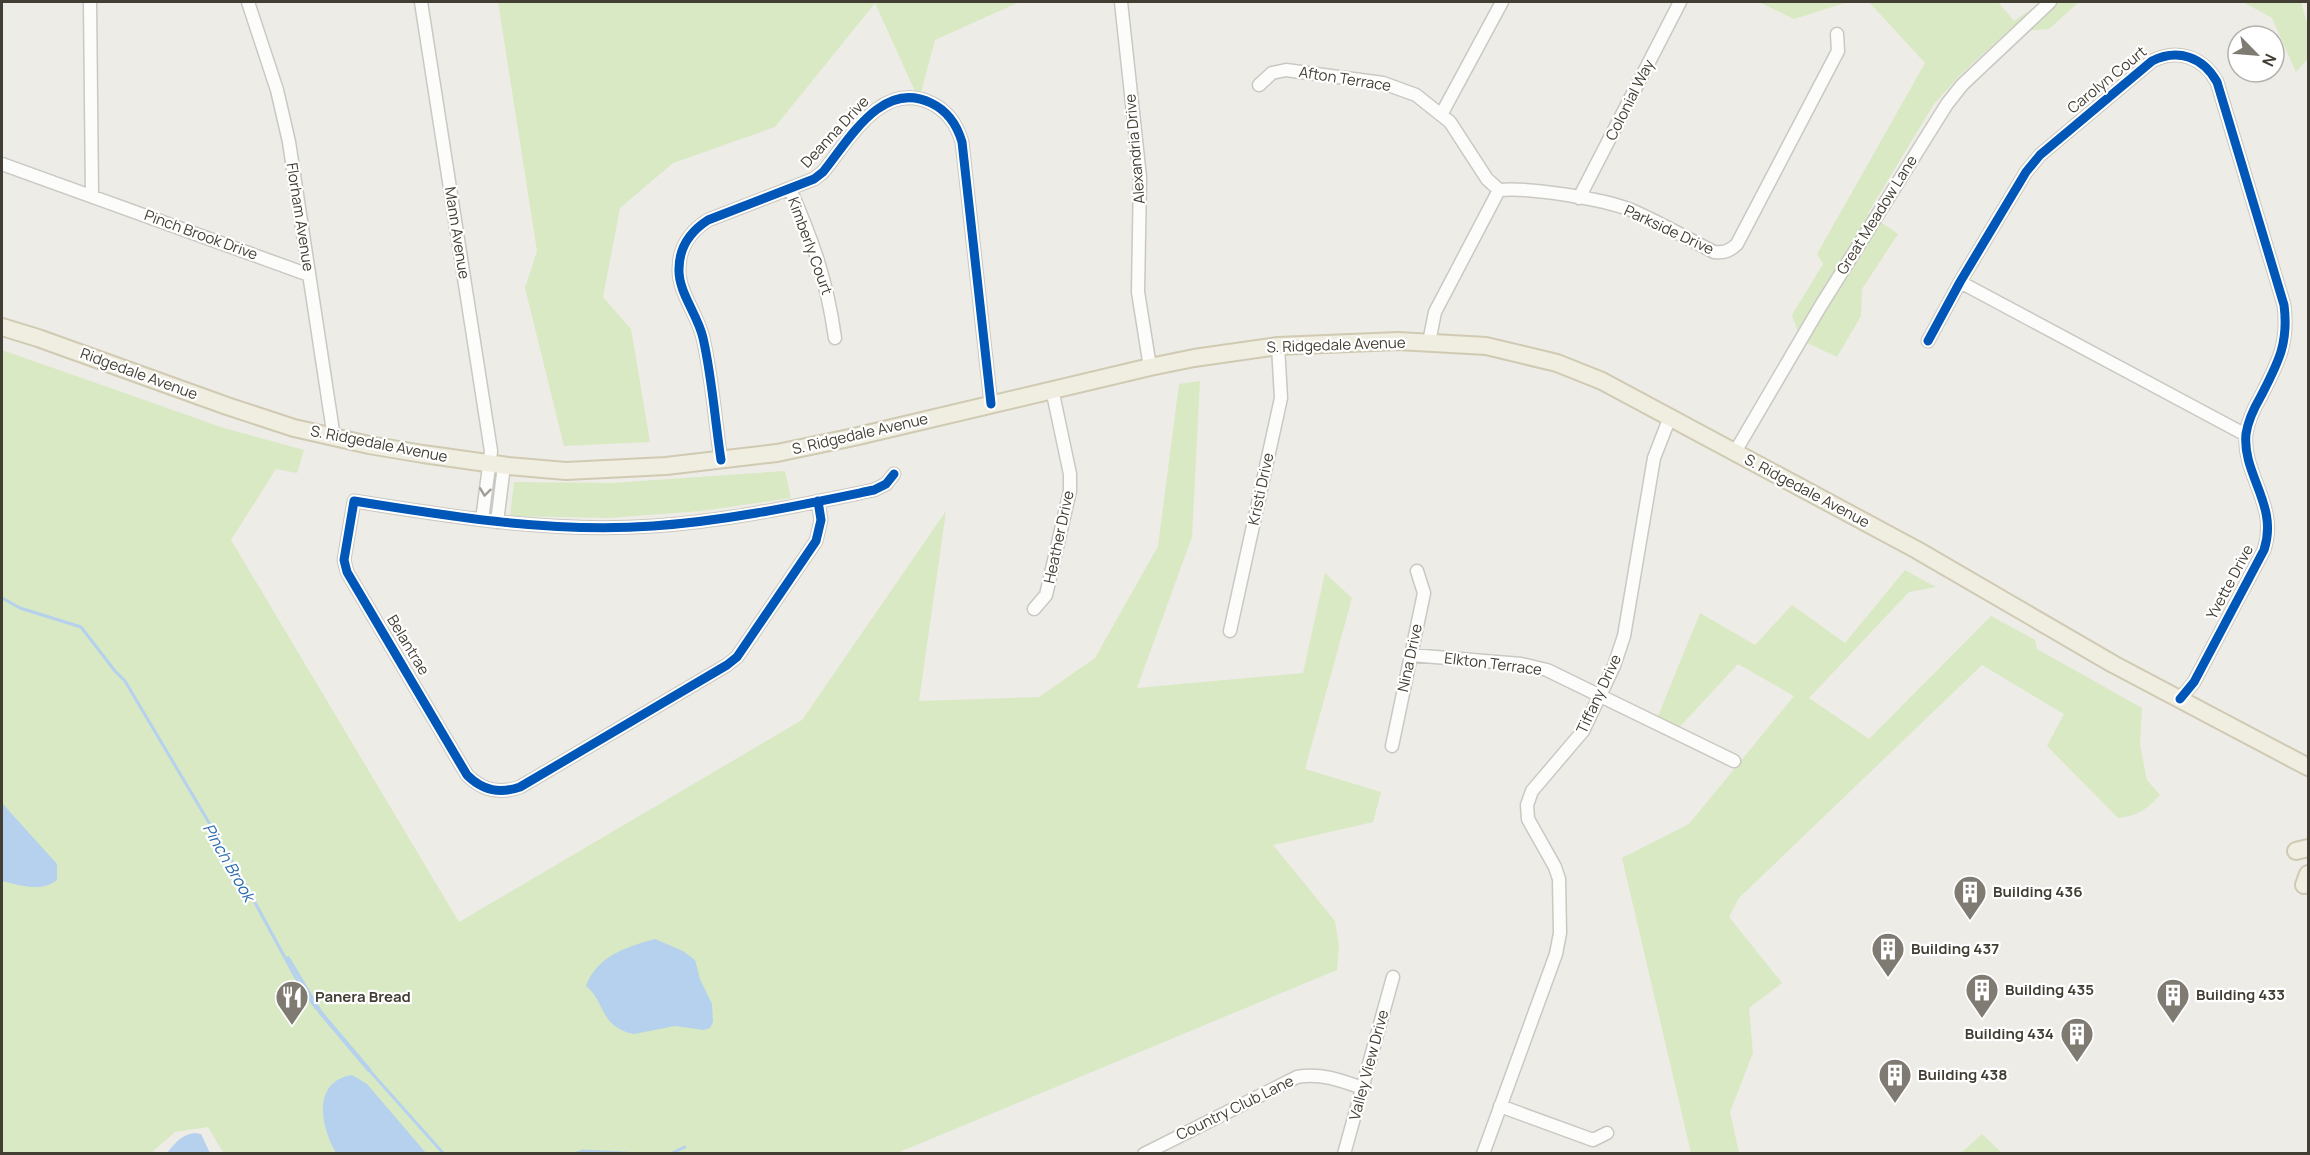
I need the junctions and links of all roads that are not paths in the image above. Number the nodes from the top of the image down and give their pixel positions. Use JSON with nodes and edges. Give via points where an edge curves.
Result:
{"nodes":[{"id":1,"x":90,"y":2,"type":"edge"},
{"id":2,"x":248,"y":2,"type":"edge"},
{"id":3,"x":421,"y":2,"type":"edge"},
{"id":4,"x":1121,"y":2,"type":"edge"},
{"id":5,"x":1502,"y":2,"type":"edge"},
{"id":6,"x":1680,"y":2,"type":"edge"},
{"id":7,"x":2050,"y":2,"type":"edge"},
{"id":8,"x":1837,"y":34,"type":"dead end"},
{"id":9,"x":1259,"y":85,"type":"dead end"},
{"id":10,"x":1441,"y":115,"type":"junction"},
{"id":11,"x":2,"y":164,"type":"edge"},
{"id":12,"x":790,"y":189,"type":"junction"},
{"id":13,"x":1499,"y":190,"type":"junction"},
{"id":14,"x":92,"y":196,"type":"junction"},
{"id":15,"x":1579,"y":198,"type":"junction"},
{"id":16,"x":309,"y":275,"type":"junction"},
{"id":17,"x":1960,"y":282,"type":"junction"},
{"id":18,"x":2,"y":327,"type":"edge"},
{"id":19,"x":835,"y":338,"type":"dead end"},
{"id":20,"x":1928,"y":341,"type":"dead end"},
{"id":21,"x":1429,"y":342,"type":"junction"},
{"id":22,"x":1278,"y":345,"type":"junction"},
{"id":23,"x":1150,"y":367,"type":"junction"},
{"id":24,"x":1052,"y":389,"type":"junction"},
{"id":25,"x":991,"y":404,"type":"junction"},
{"id":26,"x":1671,"y":417,"type":"junction"},
{"id":27,"x":276,"y":422,"type":"joint"},
{"id":28,"x":2246,"y":435,"type":"junction"},
{"id":29,"x":334,"y":438,"type":"junction"},
{"id":30,"x":1735,"y":452,"type":"junction"},
{"id":31,"x":721,"y":460,"type":"junction"},
{"id":32,"x":496,"y":465,"type":"junction"},
{"id":33,"x":894,"y":474,"type":"dead end"},
{"id":34,"x":818,"y":501,"type":"junction"},
{"id":35,"x":482,"y":520,"type":"junction"},
{"id":36,"x":497,"y":522,"type":"junction"},
{"id":37,"x":1417,"y":571,"type":"dead end"},
{"id":38,"x":1034,"y":609,"type":"dead end"},
{"id":39,"x":1230,"y":631,"type":"dead end"},
{"id":40,"x":1411,"y":655,"type":"junction"},
{"id":41,"x":1600,"y":695,"type":"junction"},
{"id":42,"x":2180,"y":699,"type":"junction"},
{"id":43,"x":1392,"y":746,"type":"dead end"},
{"id":44,"x":1734,"y":760,"type":"dead end"},
{"id":45,"x":2308,"y":767,"type":"edge"},
{"id":46,"x":1393,"y":977,"type":"dead end"},
{"id":47,"x":1362,"y":1088,"type":"junction"},
{"id":48,"x":1500,"y":1106,"type":"junction"},
{"id":49,"x":1606,"y":1133,"type":"dead end"},
{"id":50,"x":1144,"y":1154,"type":"edge"},
{"id":51,"x":1344,"y":1154,"type":"edge"},
{"id":52,"x":1483,"y":1154,"type":"edge"}],
"edges":[{"from":1,"to":14,"type":"street"},
{"from":2,"to":16,"type":"street","name":"Florham Avenue","via":[[281,106]]},
{"from":3,"to":32,"type":"street","name":"Mann Avenue","via":[[490,450]]},
{"from":4,"to":23,"type":"street","name":"Alexandria Drive","via":[[1140,177],[1138,292]]},
{"from":5,"to":10,"type":"street"},
{"from":6,"to":15,"type":"street","name":"Colonial Way"},
{"from":7,"to":30,"type":"street","name":"Great Meadow Lane","via":[[1947,104]]},
{"from":8,"to":15,"type":"street","name":"Parkside Drive","via":[[1838,51],[1732,249],[1714,252],[1631,211]]},
{"from":9,"to":10,"type":"street","name":"Afton Terrace","via":[[1272,73],[1286,70],[1383,83],[1416,95]]},
{"from":10,"to":13,"type":"street","name":"Afton Terrace"},
{"from":11,"to":14,"type":"street","name":"Pinch Brook Drive"},
{"from":12,"to":19,"type":"street","name":"Kimberly Court","via":[[822,271]]},
{"from":12,"to":25,"type":"street","name":"Deanna Drive","via":[[823,172],[873,110],[886,102],[916,98],[929,101],[947,114],[962,142]]},
{"from":12,"to":31,"type":"street","name":"Deanna Drive","via":[[708,220],[691,234],[680,257],[680,278],[703,337]]},
{"from":13,"to":15,"type":"street","name":"Parkside Drive","via":[[1522,188]]},
{"from":13,"to":21,"type":"street","via":[[1435,312]]},
{"from":14,"to":16,"type":"street","name":"Pinch Brook Drive"},
{"from":16,"to":29,"type":"street","name":"Florham Avenue"},
{"from":17,"to":20,"type":"street","name":"Carolyn Court"},
{"from":17,"to":28,"type":"street"},
{"from":17,"to":28,"type":"street","name":"Carolyn Court","via":[[2040,155],[2152,61],[2181,54],[2197,60],[2217,82],[2286,320],[2283,350],[2251,414]]},
{"from":18,"to":27,"type":"main road","name":"Ridgedale Avenue"},
{"from":21,"to":22,"type":"main road","name":"S. Ridgedale Avenue"},
{"from":21,"to":26,"type":"main road","name":"S. Ridgedale Avenue","via":[[1486,346],[1557,363]]},
{"from":22,"to":23,"type":"main road","name":"S. Ridgedale Avenue"},
{"from":22,"to":39,"type":"street","name":"Kristi Drive","via":[[1281,398]]},
{"from":23,"to":24,"type":"main road","name":"S. Ridgedale Avenue"},
{"from":24,"to":25,"type":"main road","name":"S. Ridgedale Avenue"},
{"from":24,"to":38,"type":"street","name":"Heather Drive","via":[[1070,491],[1046,595]]},
{"from":25,"to":31,"type":"main road","name":"S. Ridgedale Avenue","via":[[777,453]]},
{"from":26,"to":30,"type":"main road","name":"S. Ridgedale Avenue"},
{"from":26,"to":41,"type":"street","name":"Tiffany Drive","via":[[1654,458],[1623,636]]},
{"from":27,"to":29,"type":"main road","name":"S. Ridgedale Avenue"},
{"from":28,"to":42,"type":"street","name":"Yvette Drive","via":[[2247,453],[2266,510],[2268,540],[2194,682]]},
{"from":29,"to":32,"type":"main road","name":"S. Ridgedale Avenue"},
{"from":30,"to":42,"type":"main road","name":"S. Ridgedale Avenue"},
{"from":31,"to":32,"type":"main road","name":"S. Ridgedale Avenue","via":[[566,471]]},
{"from":32,"to":35,"type":"street","one_way":true},
{"from":32,"to":36,"type":"street"},
{"from":33,"to":34,"type":"street","name":"Belantrae","via":[[874,490]]},
{"from":34,"to":35,"type":"street","name":"Belantrae","via":[[821,520],[816,541],[737,657],[520,787],[499,792],[481,786],[467,775],[347,572],[344,560],[354,501]]},
{"from":34,"to":36,"type":"street","name":"Belantrae","via":[[654,526],[567,527]]},
{"from":35,"to":36,"type":"street","name":"Belantrae"},
{"from":37,"to":40,"type":"street","name":"Nina Drive","via":[[1424,593]]},
{"from":40,"to":41,"type":"street","name":"Elkton Terrace","via":[[1521,664],[1547,670]]},
{"from":40,"to":43,"type":"street","name":"Nina Drive"},
{"from":41,"to":44,"type":"street","name":"Elkton Terrace"},
{"from":41,"to":48,"type":"street","name":"Tiffany Drive","via":[[1583,731],[1532,791],[1527,805],[1528,819],[1559,879],[1560,933]]},
{"from":42,"to":45,"type":"main road","name":"S. Ridgedale Avenue"},
{"from":46,"to":47,"type":"street","name":"Valley View Drive"},
{"from":47,"to":50,"type":"street","name":"Country Club Lane","via":[[1326,1076],[1297,1077]]},
{"from":47,"to":51,"type":"street","name":"Valley View Drive"},
{"from":48,"to":49,"type":"street","via":[[1593,1140]]},
{"from":48,"to":52,"type":"street","name":"Tiffany Drive"}]}
